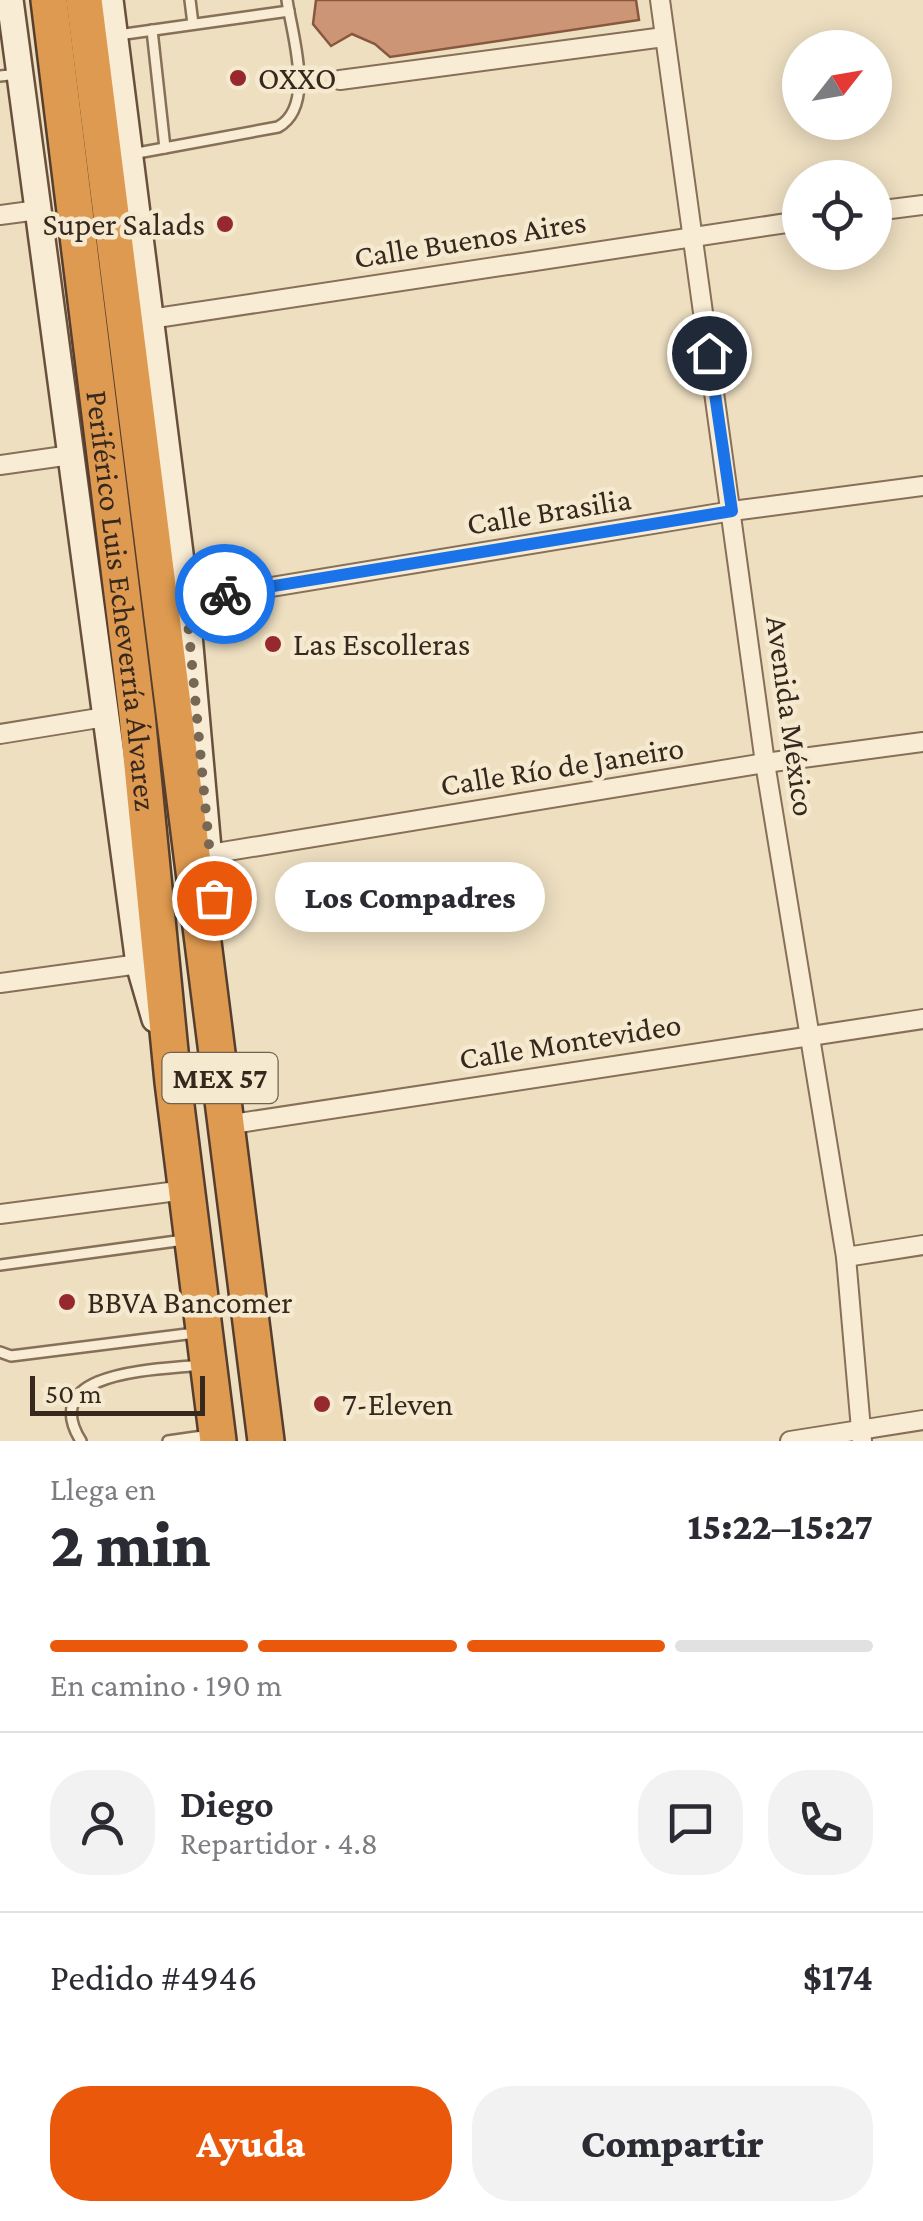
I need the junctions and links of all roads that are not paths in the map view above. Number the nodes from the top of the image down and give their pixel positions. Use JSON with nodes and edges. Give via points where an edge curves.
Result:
{"nodes":[{"id":1,"x":10,"y":0,"type":"edge"},
{"id":2,"x":49,"y":0,"type":"edge"},
{"id":3,"x":190,"y":0,"type":"edge"},
{"id":4,"x":660,"y":0,"type":"edge"},
{"id":5,"x":288,"y":6,"type":"edge"},
{"id":6,"x":106,"y":10,"type":"edge"},
{"id":7,"x":193,"y":24,"type":"junction"},
{"id":8,"x":152,"y":30,"type":"junction"},
{"id":9,"x":664,"y":36,"type":"junction"},
{"id":10,"x":10,"y":75,"type":"edge"},
{"id":11,"x":340,"y":80,"type":"dead end"},
{"id":12,"x":165,"y":148,"type":"junction"},
{"id":13,"x":130,"y":154,"type":"junction"},
{"id":14,"x":923,"y":204,"type":"edge"},
{"id":15,"x":892,"y":209,"type":"edge"},
{"id":16,"x":38,"y":210,"type":"junction"},
{"id":17,"x":0,"y":215,"type":"edge"},
{"id":18,"x":782,"y":222,"type":"edge"},
{"id":19,"x":692,"y":234,"type":"junction"},
{"id":20,"x":150,"y":319,"type":"junction"},
{"id":21,"x":71,"y":455,"type":"junction"},
{"id":22,"x":0,"y":465,"type":"edge"},
{"id":23,"x":923,"y":486,"type":"edge"},
{"id":24,"x":732,"y":511,"type":"junction"},
{"id":25,"x":186,"y":601,"type":"junction"},
{"id":26,"x":138,"y":716,"type":"junction"},
{"id":27,"x":0,"y":734,"type":"edge"},
{"id":28,"x":923,"y":742,"type":"edge"},
{"id":29,"x":766,"y":763,"type":"junction"},
{"id":30,"x":210,"y":854,"type":"junction"},
{"id":31,"x":204,"y":954,"type":"junction"},
{"id":32,"x":139,"y":964,"type":"junction"},
{"id":33,"x":0,"y":983,"type":"edge"},
{"id":34,"x":923,"y":1020,"type":"edge"},
{"id":35,"x":810,"y":1035,"type":"junction"},
{"id":36,"x":173,"y":1082,"type":"junction"},
{"id":37,"x":226,"y":1124,"type":"junction"},
{"id":38,"x":185,"y":1190,"type":"junction"},
{"id":39,"x":0,"y":1214,"type":"edge"},
{"id":40,"x":192,"y":1239,"type":"junction"},
{"id":41,"x":923,"y":1245,"type":"edge"},
{"id":42,"x":846,"y":1256,"type":"junction"},
{"id":43,"x":0,"y":1265,"type":"edge"},
{"id":44,"x":206,"y":1348,"type":"junction"},
{"id":45,"x":0,"y":1352,"type":"edge"},
{"id":46,"x":923,"y":1420,"type":"edge"},
{"id":47,"x":861,"y":1434,"type":"edge"},
{"id":48,"x":217,"y":1438,"type":"edge"},
{"id":49,"x":82,"y":1441,"type":"edge"},
{"id":50,"x":168,"y":1441,"type":"edge"},
{"id":51,"x":266,"y":1441,"type":"edge"},
{"id":52,"x":790,"y":1441,"type":"edge"}],
"edges":[{"from":1,"to":10,"type":"street"},
{"from":2,"to":26,"type":"highway","name":"Periférico Luis Echeverría Álvarez","number":"MEX 57"},
{"from":3,"to":7,"type":"lane"},
{"from":4,"to":9,"type":"street","name":"Avenida México"},
{"from":5,"to":7,"type":"lane"},
{"from":5,"to":12,"type":"lane","via":[[298,82],[291,120]]},
{"from":6,"to":8,"type":"lane"},
{"from":6,"to":13,"type":"street","name":"Periférico Luis Echeverría Álvarez"},
{"from":6,"to":26,"type":"highway","name":"Periférico Luis Echeverría Álvarez","number":"MEX 57"},
{"from":7,"to":8,"type":"lane"},
{"from":8,"to":12,"type":"lane"},
{"from":9,"to":11,"type":"street"},
{"from":9,"to":19,"type":"street","name":"Avenida México"},
{"from":10,"to":16,"type":"street"},
{"from":12,"to":13,"type":"lane"},
{"from":13,"to":20,"type":"street","name":"Periférico Luis Echeverría Álvarez"},
{"from":14,"to":15,"type":"street"},
{"from":16,"to":17,"type":"street"},
{"from":16,"to":21,"type":"street"},
{"from":18,"to":19,"type":"street","name":"Calle Buenos Aires"},
{"from":19,"to":20,"type":"street","name":"Calle Buenos Aires"},
{"from":19,"to":24,"type":"street","name":"Avenida México"},
{"from":20,"to":25,"type":"street","name":"Periférico Luis Echeverría Álvarez"},
{"from":21,"to":22,"type":"street"},
{"from":21,"to":26,"type":"street"},
{"from":23,"to":24,"type":"street","name":"Calle Brasilia"},
{"from":24,"to":25,"type":"street","name":"Calle Brasilia"},
{"from":24,"to":29,"type":"street","name":"Avenida México"},
{"from":25,"to":30,"type":"street","name":"Periférico Luis Echeverría Álvarez"},
{"from":26,"to":27,"type":"street"},
{"from":26,"to":31,"type":"highway","name":"Periférico Luis Echeverría Álvarez","number":"MEX 57"},
{"from":26,"to":32,"type":"street"},
{"from":26,"to":36,"type":"highway","name":"Periférico Luis Echeverría Álvarez","number":"MEX 57"},
{"from":28,"to":29,"type":"street","name":"Calle Río de Janeiro"},
{"from":29,"to":30,"type":"street","name":"Calle Río de Janeiro"},
{"from":29,"to":35,"type":"street","name":"Avenida México"},
{"from":30,"to":31,"type":"street","name":"Periférico Luis Echeverría Álvarez","via":[[212,928]]},
{"from":31,"to":37,"type":"highway","name":"Periférico Luis Echeverría Álvarez","number":"MEX 57"},
{"from":32,"to":33,"type":"street"},
{"from":32,"to":36,"type":"street"},
{"from":34,"to":35,"type":"street","name":"Calle Montevideo"},
{"from":35,"to":37,"type":"street","name":"Calle Montevideo"},
{"from":35,"to":42,"type":"street","name":"Avenida México"},
{"from":36,"to":38,"type":"highway","name":"Periférico Luis Echeverría Álvarez","number":"MEX 57"},
{"from":37,"to":51,"type":"highway","name":"Periférico Luis Echeverría Álvarez","number":"MEX 57"},
{"from":38,"to":39,"type":"street"},
{"from":38,"to":40,"type":"highway","name":"Periférico Luis Echeverría Álvarez","number":"MEX 57"},
{"from":40,"to":43,"type":"lane"},
{"from":40,"to":44,"type":"highway","name":"Periférico Luis Echeverría Álvarez","number":"MEX 57"},
{"from":41,"to":42,"type":"street"},
{"from":42,"to":47,"type":"street","name":"Avenida México"},
{"from":44,"to":45,"type":"lane"},
{"from":44,"to":48,"type":"highway","name":"Periférico Luis Echeverría Álvarez","number":"MEX 57"},
{"from":44,"to":49,"type":"lane","via":[[97,1378],[74,1403]]},
{"from":46,"to":47,"type":"street"},
{"from":47,"to":52,"type":"street"},
{"from":48,"to":50,"type":"lane"}]}
